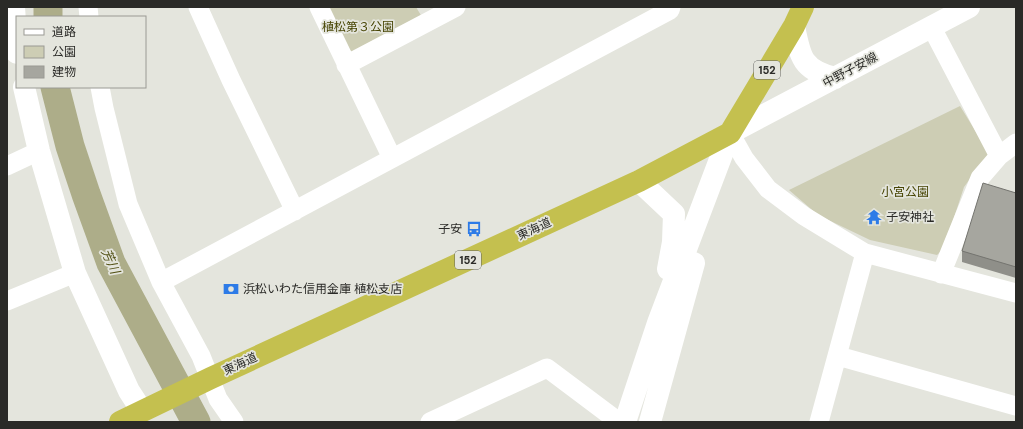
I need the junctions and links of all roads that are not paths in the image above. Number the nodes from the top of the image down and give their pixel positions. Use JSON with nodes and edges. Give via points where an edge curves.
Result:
{"nodes":[{"id":1,"x":14,"y":7,"type":"edge"},
{"id":2,"x":198,"y":7,"type":"edge"},
{"id":3,"x":319,"y":7,"type":"edge"},
{"id":4,"x":456,"y":7,"type":"edge"},
{"id":5,"x":671,"y":7,"type":"edge"},
{"id":6,"x":804,"y":7,"type":"edge"},
{"id":7,"x":969,"y":7,"type":"edge"},
{"id":8,"x":794,"y":26,"type":"junction"},
{"id":9,"x":932,"y":28,"type":"junction"},
{"id":10,"x":13,"y":50,"type":"edge"},
{"id":11,"x":346,"y":65,"type":"junction"},
{"id":12,"x":835,"y":78,"type":"junction"},
{"id":13,"x":24,"y":88,"type":"edge"},
{"id":14,"x":100,"y":88,"type":"edge"},
{"id":15,"x":730,"y":133,"type":"junction"},
{"id":16,"x":1016,"y":143,"type":"edge"},
{"id":17,"x":39,"y":152,"type":"junction"},
{"id":18,"x":1000,"y":156,"type":"junction"},
{"id":19,"x":392,"y":158,"type":"junction"},
{"id":20,"x":7,"y":166,"type":"edge"},
{"id":21,"x":639,"y":181,"type":"junction"},
{"id":22,"x":295,"y":211,"type":"junction"},
{"id":23,"x":865,"y":253,"type":"junction"},
{"id":24,"x":75,"y":273,"type":"junction"},
{"id":25,"x":941,"y":274,"type":"junction"},
{"id":26,"x":161,"y":282,"type":"junction"},
{"id":27,"x":1016,"y":293,"type":"edge"},
{"id":28,"x":7,"y":301,"type":"edge"},
{"id":29,"x":658,"y":323,"type":"junction"},
{"id":30,"x":838,"y":356,"type":"junction"},
{"id":31,"x":207,"y":380,"type":"junction"},
{"id":32,"x":1016,"y":406,"type":"edge"},
{"id":33,"x":148,"y":413,"type":"edge"},
{"id":34,"x":120,"y":422,"type":"edge"},
{"id":35,"x":234,"y":422,"type":"edge"},
{"id":36,"x":430,"y":422,"type":"edge"},
{"id":37,"x":619,"y":422,"type":"edge"},
{"id":38,"x":625,"y":422,"type":"edge"},
{"id":39,"x":650,"y":422,"type":"edge"},
{"id":40,"x":819,"y":422,"type":"edge"}],
"edges":[{"from":1,"to":10,"type":"street"},
{"from":2,"to":22,"type":"street"},
{"from":3,"to":11,"type":"street"},
{"from":4,"to":11,"type":"street"},
{"from":5,"to":19,"type":"street","via":[[670,10]]},
{"from":6,"to":8,"type":"highway","number":"152"},
{"from":7,"to":9,"type":"street","name":"中野子安線"},
{"from":8,"to":12,"type":"street","via":[[800,53],[807,64],[818,74]]},
{"from":8,"to":15,"type":"highway","number":"152"},
{"from":9,"to":12,"type":"street","name":"中野子安線"},
{"from":9,"to":18,"type":"street"},
{"from":11,"to":19,"type":"street"},
{"from":12,"to":15,"type":"street","name":"中野子安線"},
{"from":13,"to":17,"type":"street"},
{"from":14,"to":26,"type":"street","via":[[128,204]]},
{"from":15,"to":21,"type":"highway","name":"東海道","number":"152"},
{"from":15,"to":23,"type":"street","via":[[744,158],[768,189],[804,216]]},
{"from":15,"to":29,"type":"street"},
{"from":15,"to":39,"type":"street"},
{"from":16,"to":18,"type":"street"},
{"from":17,"to":20,"type":"street"},
{"from":17,"to":24,"type":"street"},
{"from":18,"to":25,"type":"street","via":[[980,178]]},
{"from":19,"to":22,"type":"street"},
{"from":21,"to":29,"type":"street","via":[[674,214],[673,242]]},
{"from":21,"to":31,"type":"highway","name":"東海道","number":"152"},
{"from":22,"to":26,"type":"street"},
{"from":23,"to":25,"type":"street"},
{"from":23,"to":30,"type":"street"},
{"from":24,"to":28,"type":"street"},
{"from":24,"to":33,"type":"street","via":[[129,391]]},
{"from":25,"to":27,"type":"street"},
{"from":26,"to":31,"type":"street"},
{"from":29,"to":38,"type":"street"},
{"from":30,"to":32,"type":"street"},
{"from":30,"to":40,"type":"street"},
{"from":31,"to":33,"type":"highway","number":"152"},
{"from":31,"to":35,"type":"street"},
{"from":33,"to":34,"type":"highway","number":"152"},
{"from":36,"to":37,"type":"street","via":[[547,368]]}]}
